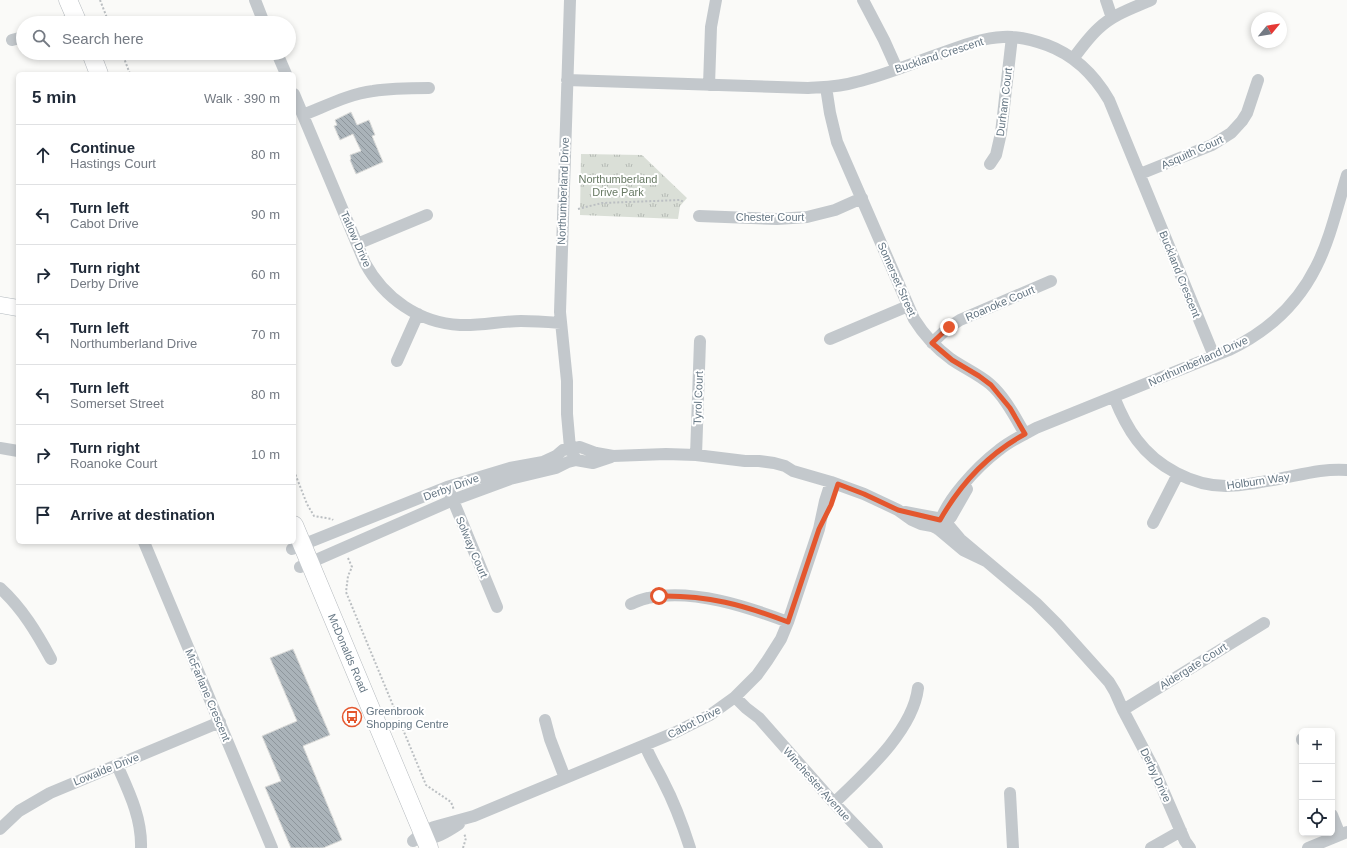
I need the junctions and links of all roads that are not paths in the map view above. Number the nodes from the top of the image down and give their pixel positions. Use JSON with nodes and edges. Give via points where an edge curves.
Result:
{"nodes":[{"id":1,"x":68,"y":0,"type":"edge"},
{"id":2,"x":255,"y":0,"type":"edge"},
{"id":3,"x":570,"y":0,"type":"edge"},
{"id":4,"x":716,"y":0,"type":"edge"},
{"id":5,"x":863,"y":0,"type":"edge"},
{"id":6,"x":1106,"y":0,"type":"edge"},
{"id":7,"x":1151,"y":0,"type":"edge"},
{"id":8,"x":71,"y":16,"type":"edge"},
{"id":9,"x":261,"y":16,"type":"edge"},
{"id":10,"x":1112,"y":18,"type":"junction"},
{"id":11,"x":1012,"y":37,"type":"junction"},
{"id":12,"x":1073,"y":59,"type":"junction"},
{"id":13,"x":94,"y":60,"type":"edge"},
{"id":14,"x":280,"y":60,"type":"edge"},
{"id":15,"x":896,"y":69,"type":"junction"},
{"id":16,"x":99,"y":72,"type":"edge"},
{"id":17,"x":285,"y":72,"type":"edge"},
{"id":18,"x":567,"y":80,"type":"junction"},
{"id":19,"x":1258,"y":80,"type":"dead end"},
{"id":20,"x":710,"y":85,"type":"junction"},
{"id":21,"x":826,"y":87,"type":"junction"},
{"id":22,"x":429,"y":88,"type":"dead end"},
{"id":23,"x":296,"y":99,"type":"edge"},
{"id":24,"x":303,"y":115,"type":"junction"},
{"id":25,"x":990,"y":164,"type":"dead end"},
{"id":26,"x":1140,"y":174,"type":"junction"},
{"id":27,"x":1347,"y":176,"type":"edge"},
{"id":28,"x":862,"y":198,"type":"junction"},
{"id":29,"x":427,"y":215,"type":"dead end"},
{"id":30,"x":699,"y":216,"type":"dead end"},
{"id":31,"x":357,"y":244,"type":"junction"},
{"id":32,"x":1051,"y":281,"type":"dead end"},
{"id":33,"x":0,"y":305,"type":"edge"},
{"id":34,"x":908,"y":306,"type":"junction"},
{"id":35,"x":16,"y":308,"type":"edge"},
{"id":36,"x":418,"y":314,"type":"junction"},
{"id":37,"x":561,"y":317,"type":"junction"},
{"id":38,"x":830,"y":339,"type":"dead end"},
{"id":39,"x":700,"y":341,"type":"dead end"},
{"id":40,"x":932,"y":343,"type":"junction"},
{"id":41,"x":1214,"y":356,"type":"junction"},
{"id":42,"x":397,"y":361,"type":"dead end"},
{"id":43,"x":1114,"y":397,"type":"junction"},
{"id":44,"x":1025,"y":434,"type":"junction"},
{"id":45,"x":0,"y":448,"type":"edge"},
{"id":46,"x":574,"y":448,"type":"junction"},
{"id":47,"x":16,"y":451,"type":"edge"},
{"id":48,"x":696,"y":455,"type":"junction"},
{"id":49,"x":613,"y":456,"type":"junction"},
{"id":50,"x":576,"y":460,"type":"junction"},
{"id":51,"x":1347,"y":470,"type":"edge"},
{"id":52,"x":1178,"y":474,"type":"junction"},
{"id":53,"x":834,"y":483,"type":"junction"},
{"id":54,"x":447,"y":487,"type":"junction"},
{"id":55,"x":453,"y":500,"type":"junction"},
{"id":56,"x":1153,"y":523,"type":"dead end"},
{"id":57,"x":941,"y":524,"type":"junction"},
{"id":58,"x":145,"y":544,"type":"edge"},
{"id":59,"x":295,"y":545,"type":"edge"},
{"id":60,"x":305,"y":565,"type":"junction"},
{"id":61,"x":0,"y":588,"type":"edge"},
{"id":62,"x":630,"y":604,"type":"dead end"},
{"id":63,"x":497,"y":607,"type":"dead end"},
{"id":64,"x":788,"y":622,"type":"junction"},
{"id":65,"x":1264,"y":623,"type":"dead end"},
{"id":66,"x":51,"y":659,"type":"dead end"},
{"id":67,"x":918,"y":688,"type":"dead end"},
{"id":68,"x":738,"y":694,"type":"junction"},
{"id":69,"x":1123,"y":710,"type":"junction"},
{"id":70,"x":545,"y":720,"type":"dead end"},
{"id":71,"x":220,"y":722,"type":"junction"},
{"id":72,"x":648,"y":744,"type":"junction"},
{"id":73,"x":117,"y":765,"type":"junction"},
{"id":74,"x":566,"y":778,"type":"junction"},
{"id":75,"x":1010,"y":793,"type":"dead end"},
{"id":76,"x":834,"y":803,"type":"junction"},
{"id":77,"x":1335,"y":820,"type":"edge"},
{"id":78,"x":0,"y":829,"type":"edge"},
{"id":79,"x":1344,"y":834,"type":"edge"},
{"id":80,"x":422,"y":842,"type":"edge"},
{"id":81,"x":1186,"y":842,"type":"edge"},
{"id":82,"x":141,"y":848,"type":"edge"},
{"id":83,"x":272,"y":848,"type":"edge"},
{"id":84,"x":690,"y":848,"type":"edge"},
{"id":85,"x":877,"y":848,"type":"edge"},
{"id":86,"x":1013,"y":848,"type":"edge"},
{"id":87,"x":1151,"y":848,"type":"edge"},
{"id":88,"x":1164,"y":848,"type":"edge"},
{"id":89,"x":1308,"y":848,"type":"edge"}],
"edges":[{"from":1,"to":8,"type":"main road"},
{"from":2,"to":9,"type":"street"},
{"from":3,"to":18,"type":"street","name":"Northumberland Drive"},
{"from":4,"to":20,"type":"street","via":[[711,27]]},
{"from":5,"to":15,"type":"street","via":[[881,32]]},
{"from":6,"to":10,"type":"street"},
{"from":7,"to":10,"type":"street"},
{"from":10,"to":12,"type":"street","via":[[1089,38]]},
{"from":11,"to":12,"type":"street","name":"Buckland Crescent","via":[[1043,44]]},
{"from":11,"to":15,"type":"street","name":"Buckland Crescent","via":[[974,41]]},
{"from":11,"to":25,"type":"street","name":"Durham Court","via":[[1001,133],[996,155]]},
{"from":12,"to":26,"type":"street","name":"Buckland Crescent","via":[[1093,78],[1109,100]]},
{"from":13,"to":16,"type":"main road"},
{"from":14,"to":17,"type":"street"},
{"from":15,"to":21,"type":"street","name":"Buckland Crescent","via":[[855,82]]},
{"from":18,"to":20,"type":"street","name":"Buckland Crescent"},
{"from":18,"to":37,"type":"street","name":"Northumberland Drive"},
{"from":19,"to":26,"type":"street","name":"Asquith Court","via":[[1247,113],[1231,133],[1212,145]]},
{"from":20,"to":21,"type":"street","name":"Buckland Crescent"},
{"from":21,"to":28,"type":"street","name":"Somerset Street","via":[[833,129]]},
{"from":22,"to":24,"type":"street","via":[[372,91],[339,100]]},
{"from":23,"to":24,"type":"street","name":"Tatlow Drive"},
{"from":24,"to":31,"type":"street","name":"Tatlow Drive"},
{"from":26,"to":41,"type":"street","name":"Buckland Crescent"},
{"from":27,"to":41,"type":"street","name":"Northumberland Drive","via":[[1317,266],[1301,292],[1277,320],[1261,332],[1244,343]]},
{"from":28,"to":30,"type":"street","name":"Chester Court","via":[[820,215],[795,219]]},
{"from":28,"to":34,"type":"street","name":"Somerset Street"},
{"from":29,"to":31,"type":"street"},
{"from":31,"to":36,"type":"street","name":"Tatlow Drive","via":[[370,272],[385,291]]},
{"from":32,"to":40,"type":"street","name":"Roanoke Court","via":[[960,320]]},
{"from":33,"to":35,"type":"street"},
{"from":34,"to":38,"type":"street"},
{"from":34,"to":40,"type":"street","name":"Somerset Street","via":[[914,319]]},
{"from":36,"to":37,"type":"street","name":"Tatlow Drive","via":[[459,325]]},
{"from":36,"to":42,"type":"street"},
{"from":37,"to":46,"type":"street","name":"Northumberland Drive","via":[[567,381],[567,414]]},
{"from":39,"to":48,"type":"street","name":"Tyrol Court"},
{"from":40,"to":44,"type":"street","name":"Somerset Street","via":[[952,360],[991,385],[1010,408]]},
{"from":41,"to":43,"type":"street","name":"Northumberland Drive"},
{"from":43,"to":44,"type":"street","name":"Northumberland Drive"},
{"from":43,"to":52,"type":"street","name":"Holburn Way","via":[[1122,417],[1137,441],[1157,461]]},
{"from":44,"to":57,"type":"street","name":"Northumberland Drive","via":[[999,450],[974,474],[956,509]]},
{"from":45,"to":47,"type":"street"},
{"from":46,"to":49,"type":"street","name":"Derby Drive","via":[[580,447]]},
{"from":46,"to":50,"type":"street","name":"Northumberland Drive"},
{"from":46,"to":54,"type":"street","name":"Derby Drive","via":[[563,450],[543,462],[510,468]]},
{"from":48,"to":49,"type":"street","name":"Derby Drive"},
{"from":48,"to":53,"type":"street","name":"Derby Drive","via":[[746,461],[773,470],[793,471]]},
{"from":49,"to":50,"type":"street","name":"Derby Drive","via":[[593,462]]},
{"from":50,"to":55,"type":"street","name":"Derby Drive","via":[[556,468],[510,479]]},
{"from":51,"to":52,"type":"street","name":"Holburn Way","via":[[1330,470],[1252,484],[1225,486],[1198,482]]},
{"from":52,"to":56,"type":"street"},
{"from":53,"to":57,"type":"street","name":"Derby Drive","via":[[898,510],[921,524]]},
{"from":53,"to":64,"type":"street","name":"Cabot Drive","via":[[825,501],[819,529]]},
{"from":54,"to":55,"type":"street","name":"Solway Court"},
{"from":54,"to":59,"type":"street","name":"Derby Drive"},
{"from":55,"to":60,"type":"street","name":"Derby Drive"},
{"from":55,"to":63,"type":"street","name":"Solway Court"},
{"from":57,"to":69,"type":"street","name":"Derby Drive","via":[[1015,584],[1057,624],[1084,654],[1107,691]]},
{"from":58,"to":71,"type":"street","name":"McFarlane Crescent"},
{"from":59,"to":60,"type":"main road","name":"McDonalds Road"},
{"from":60,"to":80,"type":"main road","name":"McDonalds Road"},
{"from":61,"to":66,"type":"street","via":[[16,604]]},
{"from":62,"to":64,"type":"street","via":[[659,596],[700,597],[738,605]]},
{"from":64,"to":68,"type":"street","name":"Cabot Drive","via":[[767,661]]},
{"from":65,"to":69,"type":"street","name":"Aldergate Court"},
{"from":67,"to":76,"type":"street","via":[[915,706],[901,730],[877,760]]},
{"from":68,"to":72,"type":"street","name":"Cabot Drive","via":[[696,723]]},
{"from":68,"to":76,"type":"street","name":"Winchester Avenue","via":[[750,704],[759,718]]},
{"from":69,"to":81,"type":"street","name":"Derby Drive","via":[[1153,767]]},
{"from":70,"to":74,"type":"street"},
{"from":71,"to":73,"type":"street","name":"Lowalde Drive"},
{"from":71,"to":83,"type":"street","name":"McFarlane Crescent"},
{"from":72,"to":74,"type":"street","name":"Cabot Drive"},
{"from":72,"to":84,"type":"street","via":[[660,765],[663,781]]},
{"from":73,"to":78,"type":"street","name":"Lowalde Drive","via":[[35,800]]},
{"from":73,"to":82,"type":"street","via":[[140,822]]},
{"from":74,"to":80,"type":"street","name":"Cabot Drive","via":[[474,816],[434,827]]},
{"from":75,"to":86,"type":"street"},
{"from":76,"to":85,"type":"street","name":"Winchester Avenue"},
{"from":77,"to":79,"type":"street"},
{"from":79,"to":89,"type":"street"},
{"from":81,"to":87,"type":"street"},
{"from":81,"to":88,"type":"street"}]}
